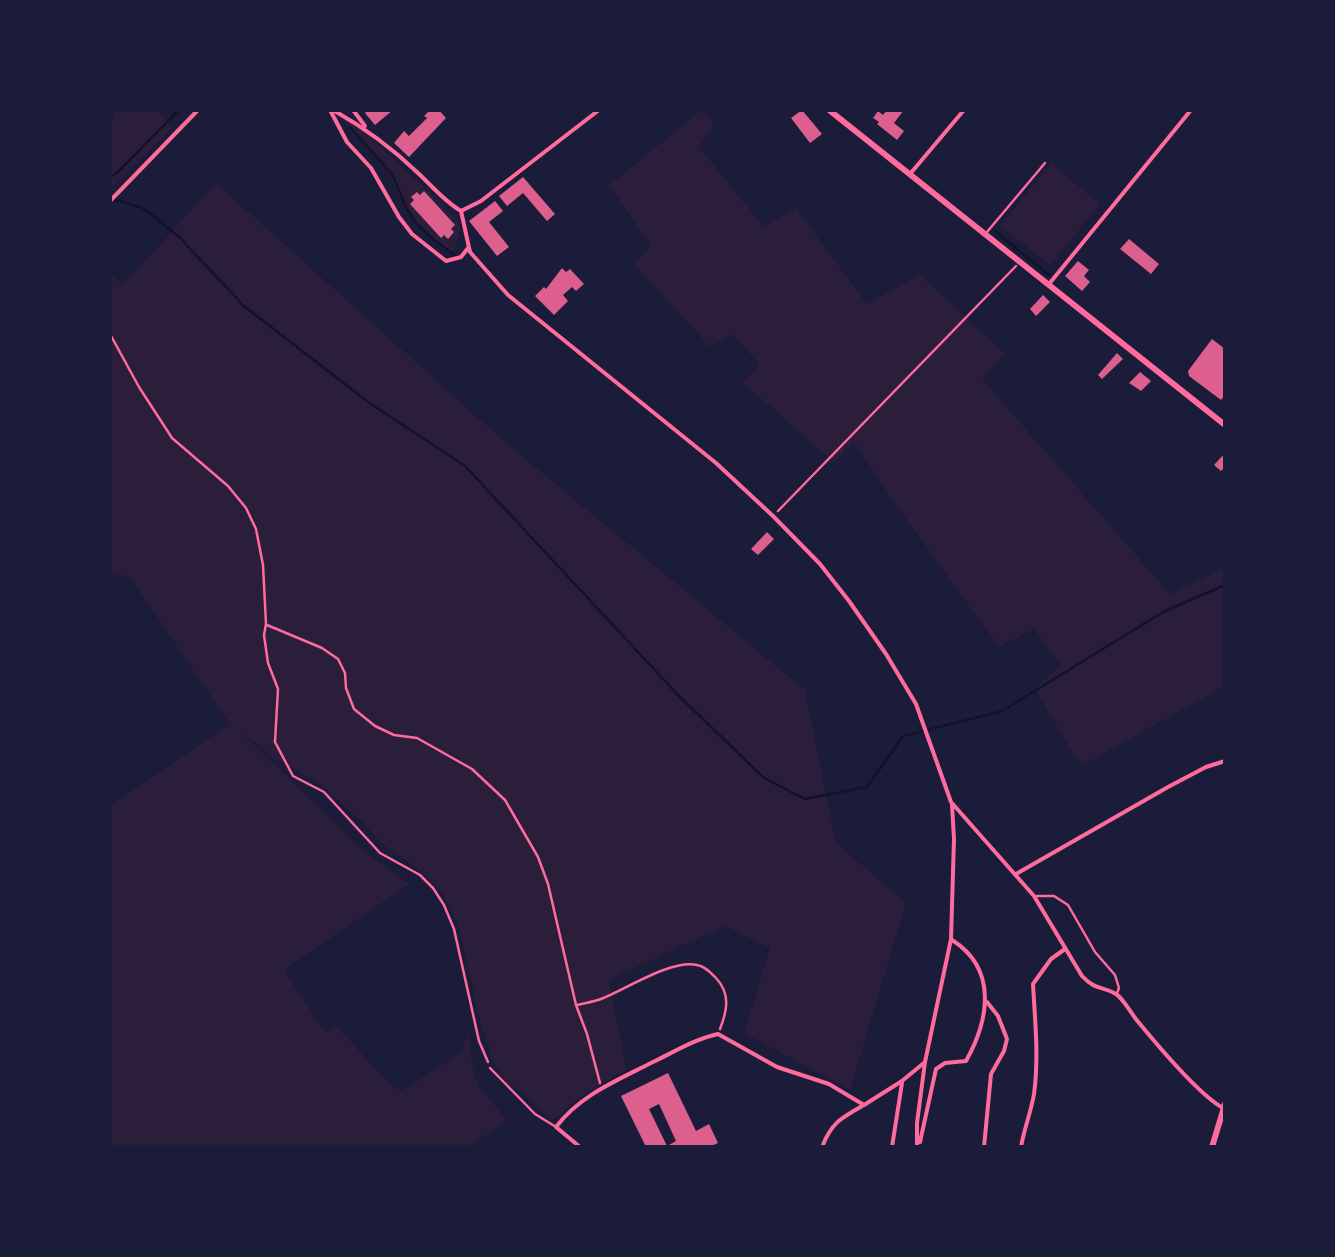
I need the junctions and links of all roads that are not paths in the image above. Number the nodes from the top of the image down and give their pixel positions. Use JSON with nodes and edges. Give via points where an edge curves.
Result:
{"nodes":[{"id":1,"x":198,"y":110,"type":"edge"},
{"id":2,"x":332,"y":110,"type":"edge"},
{"id":3,"x":353,"y":110,"type":"edge"},
{"id":4,"x":599,"y":110,"type":"edge"},
{"id":5,"x":829,"y":110,"type":"edge"},
{"id":6,"x":964,"y":110,"type":"edge"},
{"id":7,"x":1191,"y":110,"type":"edge"},
{"id":8,"x":368,"y":130,"type":"junction"},
{"id":9,"x":1045,"y":163,"type":"dead end"},
{"id":10,"x":910,"y":174,"type":"junction"},
{"id":11,"x":112,"y":199,"type":"edge"},
{"id":12,"x":461,"y":211,"type":"junction"},
{"id":13,"x":986,"y":233,"type":"junction"},
{"id":14,"x":468,"y":248,"type":"junction"},
{"id":15,"x":1050,"y":284,"type":"junction"},
{"id":16,"x":1224,"y":421,"type":"edge"},
{"id":17,"x":1225,"y":761,"type":"edge"},
{"id":18,"x":951,"y":802,"type":"junction"},
{"id":19,"x":1016,"y":874,"type":"junction"},
{"id":20,"x":1034,"y":896,"type":"junction"},
{"id":21,"x":951,"y":940,"type":"junction"},
{"id":22,"x":1066,"y":950,"type":"junction"},
{"id":23,"x":1116,"y":994,"type":"junction"},
{"id":24,"x":987,"y":1002,"type":"junction"},
{"id":25,"x":925,"y":1062,"type":"junction"},
{"id":26,"x":490,"y":1068,"type":"road end"},
{"id":27,"x":902,"y":1081,"type":"junction"},
{"id":28,"x":864,"y":1105,"type":"junction"},
{"id":29,"x":1224,"y":1106,"type":"edge"},
{"id":30,"x":1222,"y":1126,"type":"edge"},
{"id":31,"x":556,"y":1127,"type":"junction"},
{"id":32,"x":580,"y":1147,"type":"edge"},
{"id":33,"x":822,"y":1147,"type":"edge"},
{"id":34,"x":892,"y":1147,"type":"edge"},
{"id":35,"x":918,"y":1147,"type":"edge"},
{"id":36,"x":984,"y":1147,"type":"edge"},
{"id":37,"x":1020,"y":1147,"type":"edge"},
{"id":38,"x":1212,"y":1147,"type":"edge"}],
"edges":[{"from":1,"to":11,"type":"street"},
{"from":2,"to":8,"type":"street"},
{"from":2,"to":14,"type":"street","via":[[412,234],[446,261]]},
{"from":3,"to":8,"type":"street"},
{"from":4,"to":12,"type":"street"},
{"from":5,"to":10,"type":"main road"},
{"from":6,"to":10,"type":"street"},
{"from":7,"to":15,"type":"street"},
{"from":8,"to":12,"type":"street"},
{"from":9,"to":13,"type":"lane"},
{"from":10,"to":13,"type":"main road"},
{"from":12,"to":14,"type":"street"},
{"from":13,"to":15,"type":"main road"},
{"from":14,"to":18,"type":"street","via":[[508,296],[716,463],[820,564],[916,704]]},
{"from":15,"to":16,"type":"main road"},
{"from":17,"to":19,"type":"street"},
{"from":18,"to":19,"type":"street"},
{"from":18,"to":21,"type":"street"},
{"from":19,"to":20,"type":"street"},
{"from":20,"to":22,"type":"street"},
{"from":20,"to":23,"type":"lane","via":[[1054,896],[1068,906],[1116,976]]},
{"from":21,"to":24,"type":"street","via":[[974,959]]},
{"from":21,"to":25,"type":"street"},
{"from":22,"to":23,"type":"street","via":[[1090,985]]},
{"from":22,"to":37,"type":"street","via":[[1033,984],[1036,1078]]},
{"from":23,"to":29,"type":"street","via":[[1210,1100]]},
{"from":24,"to":35,"type":"street","via":[[966,1061],[936,1068]]},
{"from":24,"to":36,"type":"street","via":[[1007,1039],[990,1074]]},
{"from":25,"to":27,"type":"street"},
{"from":25,"to":35,"type":"street"},
{"from":26,"to":31,"type":"lane"},
{"from":27,"to":28,"type":"street"},
{"from":27,"to":34,"type":"street"},
{"from":28,"to":31,"type":"street","via":[[718,1034],[602,1088]]},
{"from":28,"to":33,"type":"street","via":[[840,1118]]},
{"from":29,"to":30,"type":"main road"},
{"from":30,"to":38,"type":"main road"},
{"from":31,"to":32,"type":"street"}]}
